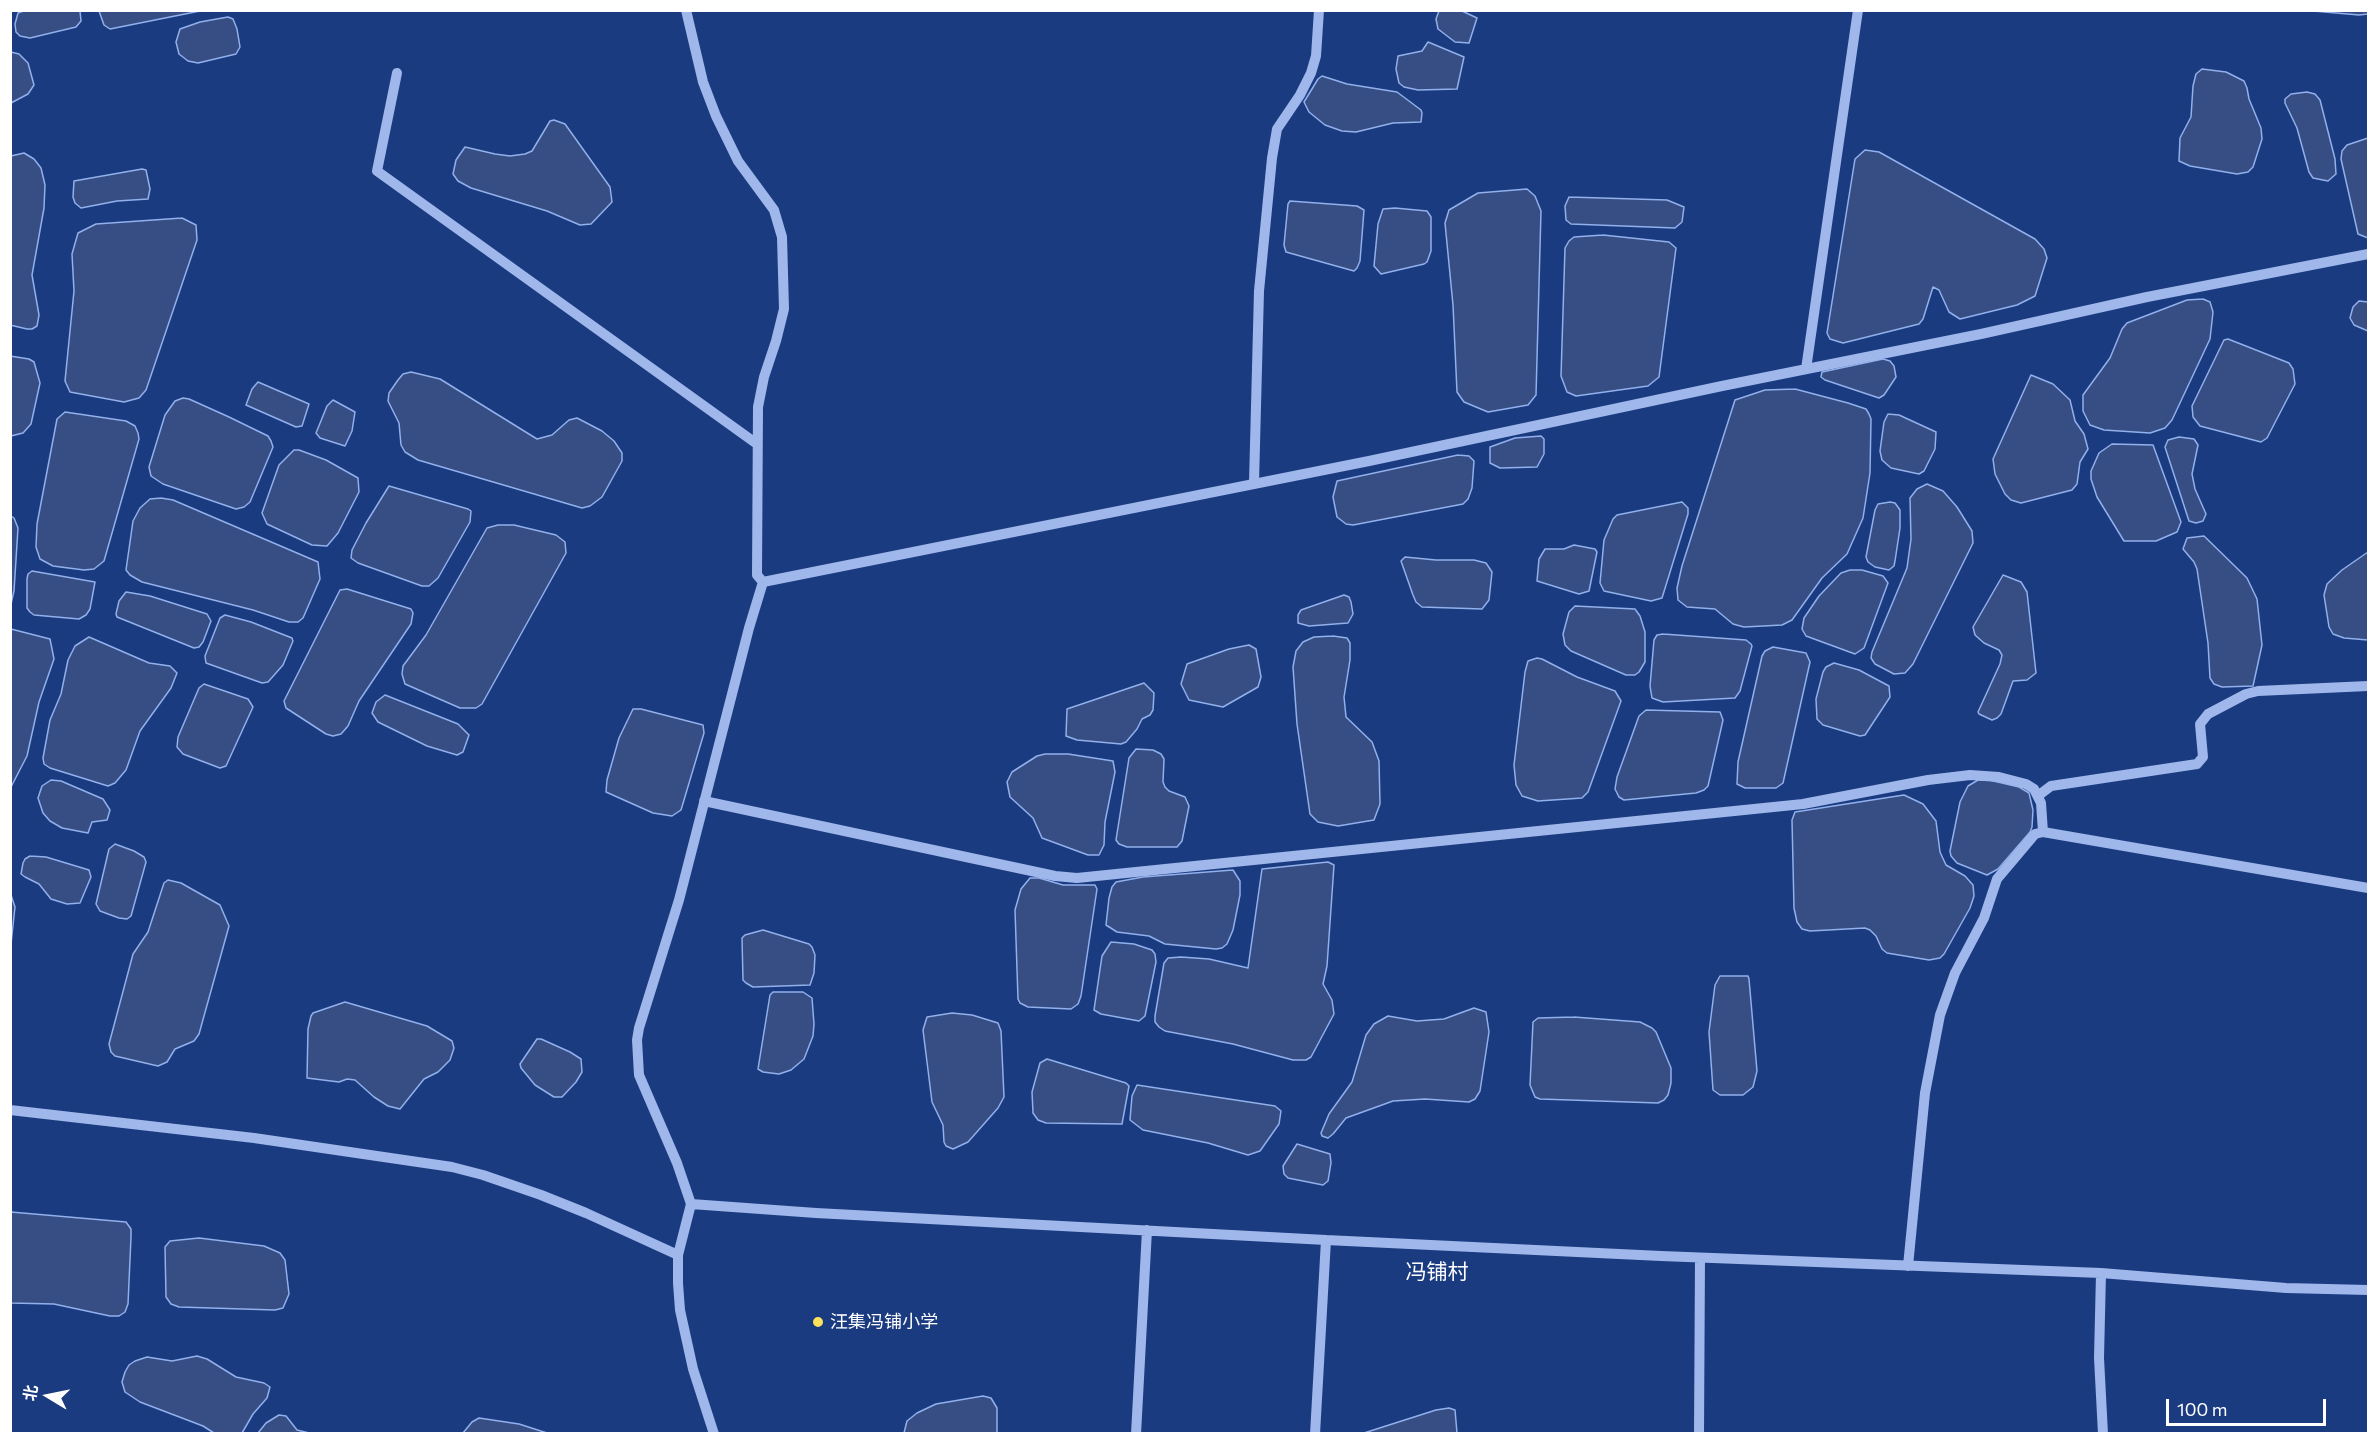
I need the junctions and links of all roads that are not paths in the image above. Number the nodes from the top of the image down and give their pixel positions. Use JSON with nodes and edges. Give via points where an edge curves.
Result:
{"nodes":[{"id":1,"x":686,"y":10,"type":"edge"},
{"id":2,"x":1319,"y":10,"type":"edge"},
{"id":3,"x":1858,"y":10,"type":"edge"},
{"id":4,"x":397,"y":73,"type":"dead end"},
{"id":5,"x":2368,"y":254,"type":"edge"},
{"id":6,"x":1806,"y":369,"type":"junction"},
{"id":7,"x":757,"y":444,"type":"junction"},
{"id":8,"x":1254,"y":483,"type":"junction"},
{"id":9,"x":763,"y":582,"type":"junction"},
{"id":10,"x":2368,"y":686,"type":"edge"},
{"id":11,"x":2039,"y":795,"type":"junction"},
{"id":12,"x":704,"y":801,"type":"junction"},
{"id":13,"x":2043,"y":832,"type":"junction"},
{"id":14,"x":2368,"y":888,"type":"edge"},
{"id":15,"x":10,"y":1110,"type":"edge"},
{"id":16,"x":691,"y":1204,"type":"junction"},
{"id":17,"x":1147,"y":1230,"type":"junction"},
{"id":18,"x":1326,"y":1240,"type":"junction"},
{"id":19,"x":678,"y":1255,"type":"junction"},
{"id":20,"x":1700,"y":1258,"type":"junction"},
{"id":21,"x":1908,"y":1266,"type":"junction"},
{"id":22,"x":2101,"y":1273,"type":"junction"},
{"id":23,"x":2368,"y":1290,"type":"edge"},
{"id":24,"x":714,"y":1434,"type":"edge"},
{"id":25,"x":1136,"y":1434,"type":"edge"},
{"id":26,"x":1315,"y":1434,"type":"edge"},
{"id":27,"x":1699,"y":1434,"type":"edge"},
{"id":28,"x":2103,"y":1434,"type":"edge"}],
"edges":[{"from":1,"to":7,"type":"street","via":[[703,82],[716,116],[738,161],[774,210],[782,237],[784,309],[758,407]]},
{"from":2,"to":8,"type":"street","via":[[1311,73],[1276,129],[1272,158],[1259,291]]},
{"from":3,"to":6,"type":"street"},
{"from":4,"to":7,"type":"street","via":[[377,171]]},
{"from":5,"to":6,"type":"street"},
{"from":6,"to":8,"type":"street"},
{"from":7,"to":9,"type":"street","via":[[757,575]]},
{"from":8,"to":9,"type":"street"},
{"from":9,"to":12,"type":"street"},
{"from":10,"to":11,"type":"street","via":[[2246,694],[2208,714],[2200,724],[2203,757],[2196,764],[2051,786]]},
{"from":11,"to":12,"type":"street","via":[[2026,784],[1970,775],[1803,804],[1083,878],[1055,876]]},
{"from":11,"to":13,"type":"street"},
{"from":12,"to":16,"type":"street","via":[[669,937],[639,1028],[637,1052],[639,1075]]},
{"from":13,"to":14,"type":"street"},
{"from":13,"to":21,"type":"street","via":[[2028,841],[1997,879],[1984,918],[1944,1002],[1925,1093]]},
{"from":15,"to":19,"type":"street","via":[[254,1138],[452,1167],[568,1206]]},
{"from":16,"to":17,"type":"street"},
{"from":16,"to":19,"type":"street"},
{"from":17,"to":18,"type":"street"},
{"from":17,"to":25,"type":"street"},
{"from":18,"to":20,"type":"street"},
{"from":18,"to":26,"type":"street"},
{"from":19,"to":24,"type":"street","via":[[680,1310]]},
{"from":20,"to":21,"type":"street"},
{"from":20,"to":27,"type":"street"},
{"from":21,"to":22,"type":"street"},
{"from":22,"to":23,"type":"street","via":[[2286,1288]]},
{"from":22,"to":28,"type":"street","via":[[2099,1358]]}]}
